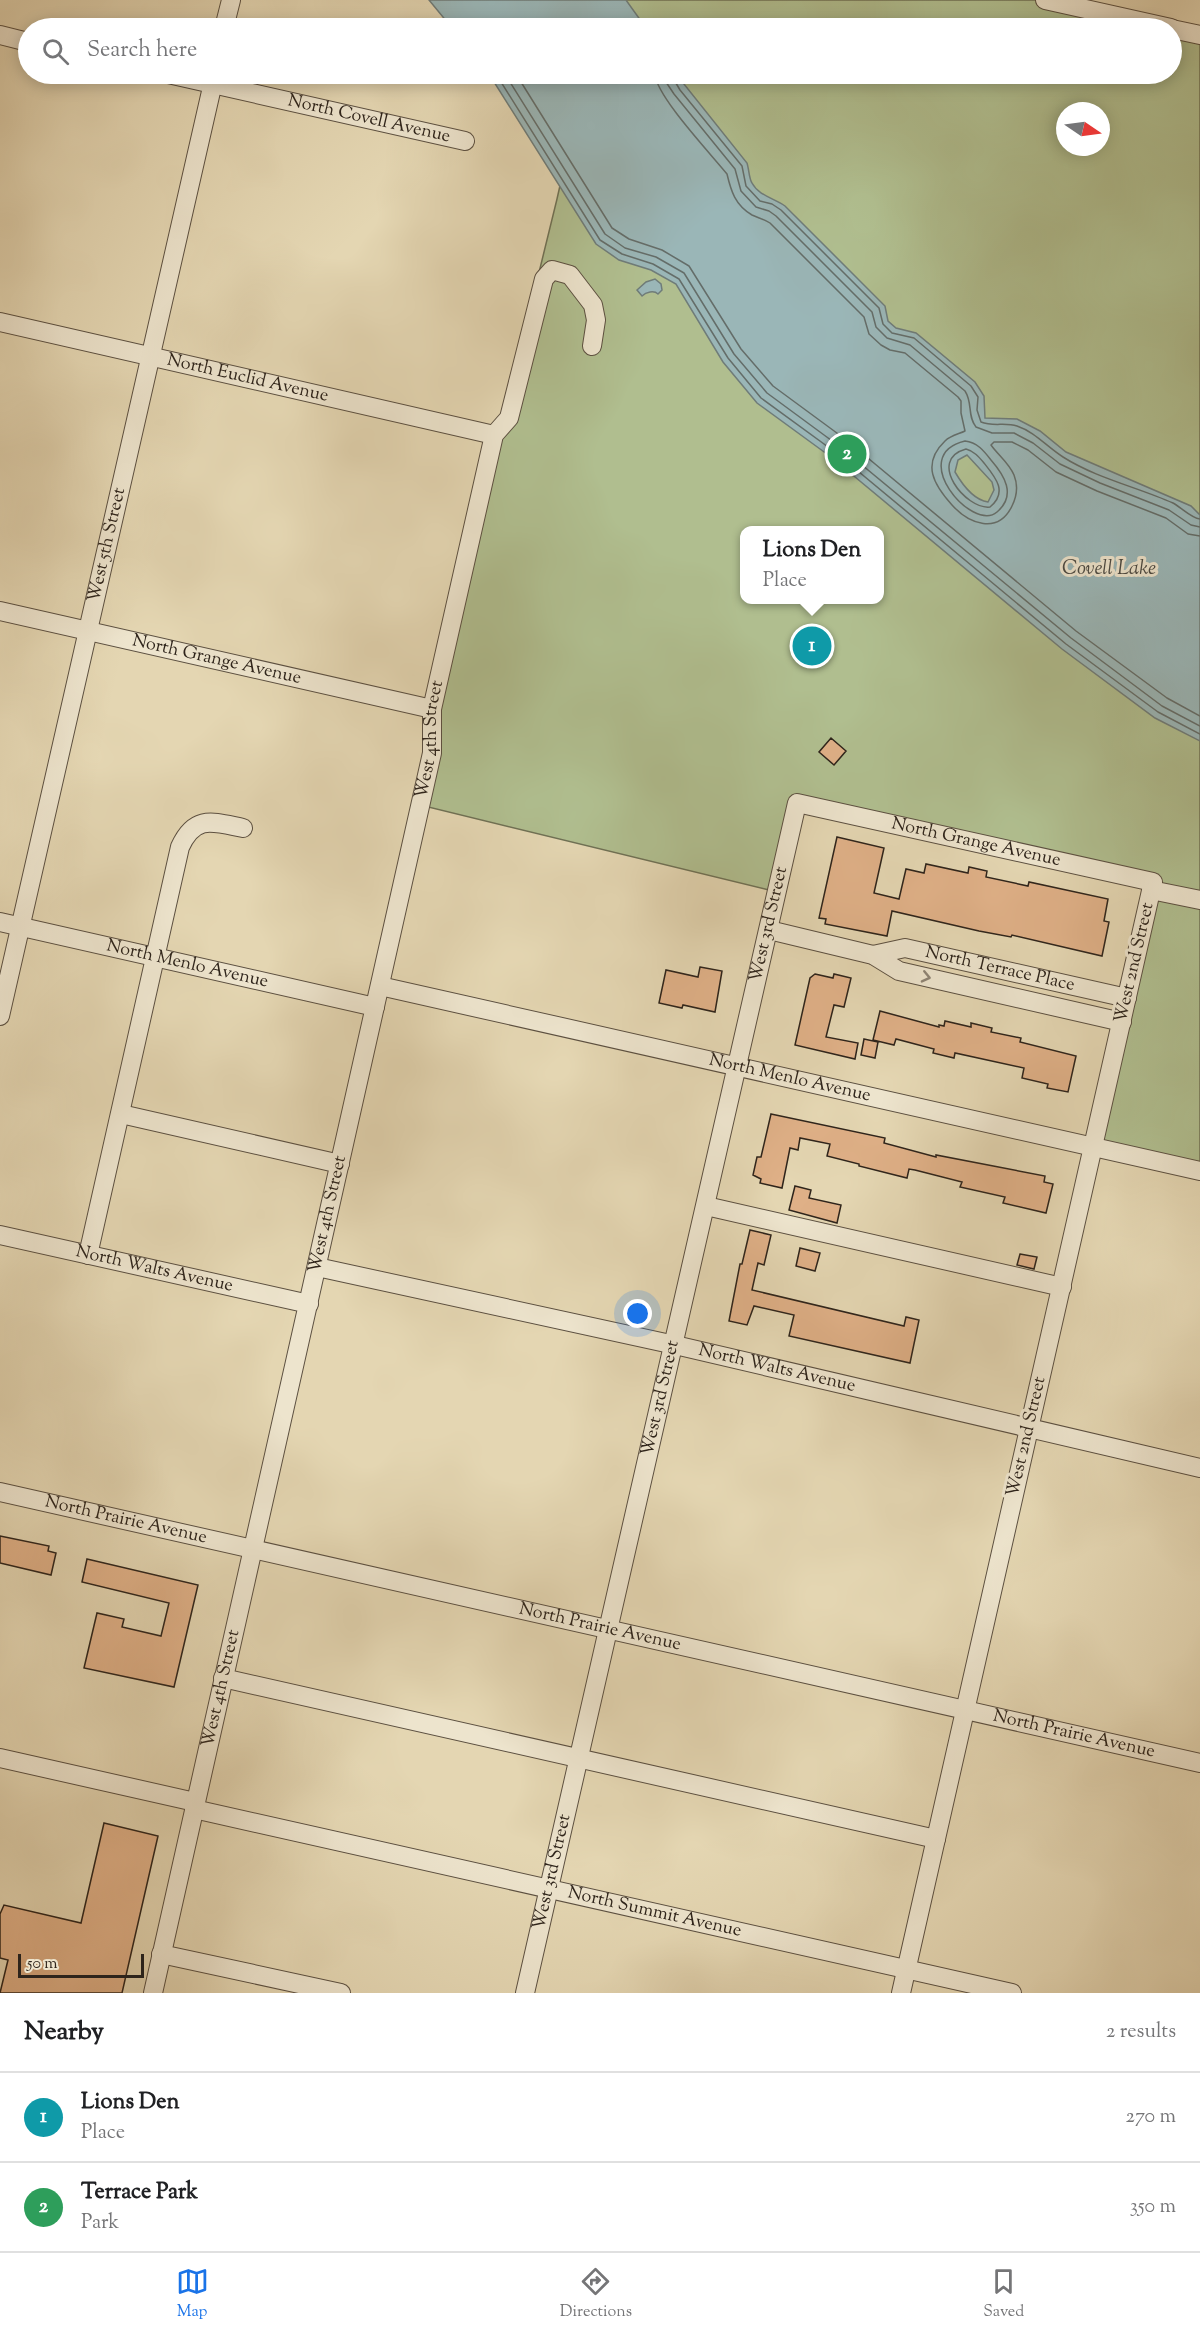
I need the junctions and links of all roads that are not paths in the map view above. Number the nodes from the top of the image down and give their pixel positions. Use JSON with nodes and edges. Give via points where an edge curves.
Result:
{"nodes":[{"id":1,"x":231,"y":0,"type":"edge"},
{"id":2,"x":1045,"y":0,"type":"edge"},
{"id":3,"x":1104,"y":7,"type":"edge"},
{"id":4,"x":227,"y":18,"type":"edge"},
{"id":5,"x":1138,"y":18,"type":"edge"},
{"id":6,"x":1182,"y":31,"type":"edge"},
{"id":7,"x":0,"y":35,"type":"edge"},
{"id":8,"x":1200,"y":35,"type":"edge"},
{"id":9,"x":18,"y":40,"type":"edge"},
{"id":10,"x":213,"y":84,"type":"edge"},
{"id":11,"x":234,"y":84,"type":"edge"},
{"id":12,"x":465,"y":141,"type":"dead end"},
{"id":13,"x":0,"y":322,"type":"edge"},
{"id":14,"x":592,"y":346,"type":"dead end"},
{"id":15,"x":149,"y":355,"type":"junction"},
{"id":16,"x":494,"y":435,"type":"junction"},
{"id":17,"x":0,"y":611,"type":"edge"},
{"id":18,"x":88,"y":632,"type":"junction"},
{"id":19,"x":432,"y":710,"type":"junction"},
{"id":20,"x":797,"y":803,"type":"joint"},
{"id":21,"x":243,"y":828,"type":"dead end"},
{"id":22,"x":1152,"y":886,"type":"junction"},
{"id":23,"x":1200,"y":900,"type":"edge"},
{"id":24,"x":0,"y":922,"type":"edge"},
{"id":25,"x":21,"y":927,"type":"junction"},
{"id":26,"x":769,"y":930,"type":"junction"},
{"id":27,"x":873,"y":955,"type":"junction"},
{"id":28,"x":156,"y":958,"type":"junction"},
{"id":29,"x":380,"y":986,"type":"junction"},
{"id":30,"x":1127,"y":998,"type":"junction"},
{"id":31,"x":375,"y":1007,"type":"junction"},
{"id":32,"x":0,"y":1016,"type":"edge"},
{"id":33,"x":1122,"y":1022,"type":"junction"},
{"id":34,"x":738,"y":1066,"type":"junction"},
{"id":35,"x":121,"y":1114,"type":"junction"},
{"id":36,"x":1094,"y":1147,"type":"junction"},
{"id":37,"x":340,"y":1164,"type":"junction"},
{"id":38,"x":1200,"y":1171,"type":"edge"},
{"id":39,"x":706,"y":1206,"type":"junction"},
{"id":40,"x":0,"y":1235,"type":"edge"},
{"id":41,"x":88,"y":1255,"type":"junction"},
{"id":42,"x":317,"y":1268,"type":"junction"},
{"id":43,"x":1062,"y":1287,"type":"junction"},
{"id":44,"x":309,"y":1304,"type":"junction"},
{"id":45,"x":675,"y":1346,"type":"junction"},
{"id":46,"x":1029,"y":1428,"type":"junction"},
{"id":47,"x":1200,"y":1468,"type":"edge"},
{"id":48,"x":0,"y":1492,"type":"edge"},
{"id":49,"x":254,"y":1549,"type":"junction"},
{"id":50,"x":609,"y":1630,"type":"junction"},
{"id":51,"x":223,"y":1678,"type":"junction"},
{"id":52,"x":965,"y":1709,"type":"junction"},
{"id":53,"x":0,"y":1758,"type":"edge"},
{"id":54,"x":578,"y":1759,"type":"junction"},
{"id":55,"x":1200,"y":1763,"type":"edge"},
{"id":56,"x":195,"y":1805,"type":"junction"},
{"id":57,"x":936,"y":1839,"type":"junction"},
{"id":58,"x":549,"y":1889,"type":"junction"},
{"id":59,"x":161,"y":1954,"type":"junction"},
{"id":60,"x":906,"y":1969,"type":"junction"},
{"id":61,"x":153,"y":1993,"type":"edge"},
{"id":62,"x":341,"y":1993,"type":"edge"},
{"id":63,"x":525,"y":1993,"type":"edge"},
{"id":64,"x":901,"y":1993,"type":"edge"},
{"id":65,"x":1012,"y":1993,"type":"edge"}],
"edges":[{"from":1,"to":4,"type":"street"},
{"from":2,"to":3,"type":"street"},
{"from":3,"to":5,"type":"street"},
{"from":6,"to":8,"type":"street"},
{"from":7,"to":9,"type":"street"},
{"from":10,"to":15,"type":"street","name":"West 5th Street"},
{"from":11,"to":12,"type":"street","name":"North Covell Avenue"},
{"from":13,"to":15,"type":"street","name":"North Euclid Avenue"},
{"from":14,"to":16,"type":"street","via":[[596,320],[592,305],[570,275],[552,270],[544,279],[508,418]]},
{"from":15,"to":16,"type":"street","name":"North Euclid Avenue"},
{"from":15,"to":18,"type":"street","name":"West 5th Street"},
{"from":16,"to":19,"type":"street","name":"West 4th Street"},
{"from":17,"to":18,"type":"street","name":"North Grange Avenue"},
{"from":18,"to":19,"type":"street","name":"North Grange Avenue"},
{"from":18,"to":25,"type":"street","name":"West 5th Street"},
{"from":19,"to":29,"type":"street","name":"West 4th Street","via":[[432,753]]},
{"from":20,"to":22,"type":"street","name":"North Grange Avenue"},
{"from":20,"to":26,"type":"street","name":"West 3rd Street"},
{"from":21,"to":28,"type":"street","via":[[203,822],[185,836]]},
{"from":22,"to":23,"type":"street","name":"North Grange Avenue"},
{"from":22,"to":30,"type":"street","name":"West 2nd Street"},
{"from":24,"to":25,"type":"street","name":"North Menlo Avenue"},
{"from":25,"to":28,"type":"street","name":"North Menlo Avenue"},
{"from":25,"to":32,"type":"street","name":"West 5th Street"},
{"from":26,"to":27,"type":"street","name":"North Terrace Place"},
{"from":26,"to":34,"type":"street","name":"West 3rd Street"},
{"from":27,"to":30,"type":"street","name":"North Terrace Place","via":[[905,948]]},
{"from":27,"to":33,"type":"street","name":"North Terrace Place","one_way":true,"via":[[899,971]]},
{"from":28,"to":31,"type":"street","name":"North Menlo Avenue"},
{"from":28,"to":35,"type":"street"},
{"from":29,"to":31,"type":"street","name":"West 4th Street"},
{"from":29,"to":34,"type":"street","name":"North Menlo Avenue"},
{"from":30,"to":33,"type":"street","name":"West 2nd Street"},
{"from":31,"to":37,"type":"street","name":"West 4th Street"},
{"from":33,"to":36,"type":"street","name":"West 2nd Street"},
{"from":34,"to":36,"type":"street","name":"North Menlo Avenue"},
{"from":34,"to":39,"type":"street","name":"West 3rd Street"},
{"from":35,"to":37,"type":"street"},
{"from":35,"to":41,"type":"street"},
{"from":36,"to":38,"type":"street","name":"North Menlo Avenue"},
{"from":36,"to":43,"type":"street","name":"West 2nd Street"},
{"from":37,"to":42,"type":"street","name":"West 4th Street"},
{"from":39,"to":43,"type":"street"},
{"from":39,"to":45,"type":"street","name":"West 3rd Street"},
{"from":40,"to":41,"type":"street","name":"North Walts Avenue"},
{"from":41,"to":44,"type":"street","name":"North Walts Avenue"},
{"from":42,"to":44,"type":"street","name":"West 4th Street"},
{"from":42,"to":45,"type":"street","name":"North Walts Avenue"},
{"from":43,"to":46,"type":"street","name":"West 2nd Street"},
{"from":44,"to":49,"type":"street","name":"West 4th Street"},
{"from":45,"to":46,"type":"street","name":"North Walts Avenue"},
{"from":45,"to":50,"type":"street","name":"West 3rd Street"},
{"from":46,"to":47,"type":"street","name":"North Walts Avenue"},
{"from":46,"to":52,"type":"street","name":"West 2nd Street"},
{"from":48,"to":49,"type":"street","name":"North Prairie Avenue"},
{"from":49,"to":50,"type":"street","name":"North Prairie Avenue"},
{"from":49,"to":51,"type":"street","name":"West 4th Street"},
{"from":50,"to":52,"type":"street","name":"North Prairie Avenue"},
{"from":50,"to":54,"type":"street","name":"West 3rd Street"},
{"from":51,"to":54,"type":"street"},
{"from":51,"to":56,"type":"street","name":"West 4th Street"},
{"from":52,"to":55,"type":"street","name":"North Prairie Avenue"},
{"from":52,"to":57,"type":"street","name":"West 2nd Street"},
{"from":53,"to":56,"type":"street","name":"North Summit Avenue"},
{"from":54,"to":57,"type":"street"},
{"from":54,"to":58,"type":"street","name":"West 3rd Street"},
{"from":56,"to":58,"type":"street","name":"North Summit Avenue"},
{"from":56,"to":59,"type":"street","name":"West 4th Street"},
{"from":57,"to":60,"type":"street","name":"West 2nd Street"},
{"from":58,"to":60,"type":"street","name":"North Summit Avenue"},
{"from":58,"to":63,"type":"street","name":"West 3rd Street"},
{"from":59,"to":61,"type":"street","name":"West 4th Street"},
{"from":59,"to":62,"type":"street"},
{"from":60,"to":64,"type":"street","name":"West 2nd Street"},
{"from":60,"to":65,"type":"street","name":"North Summit Avenue"}]}
